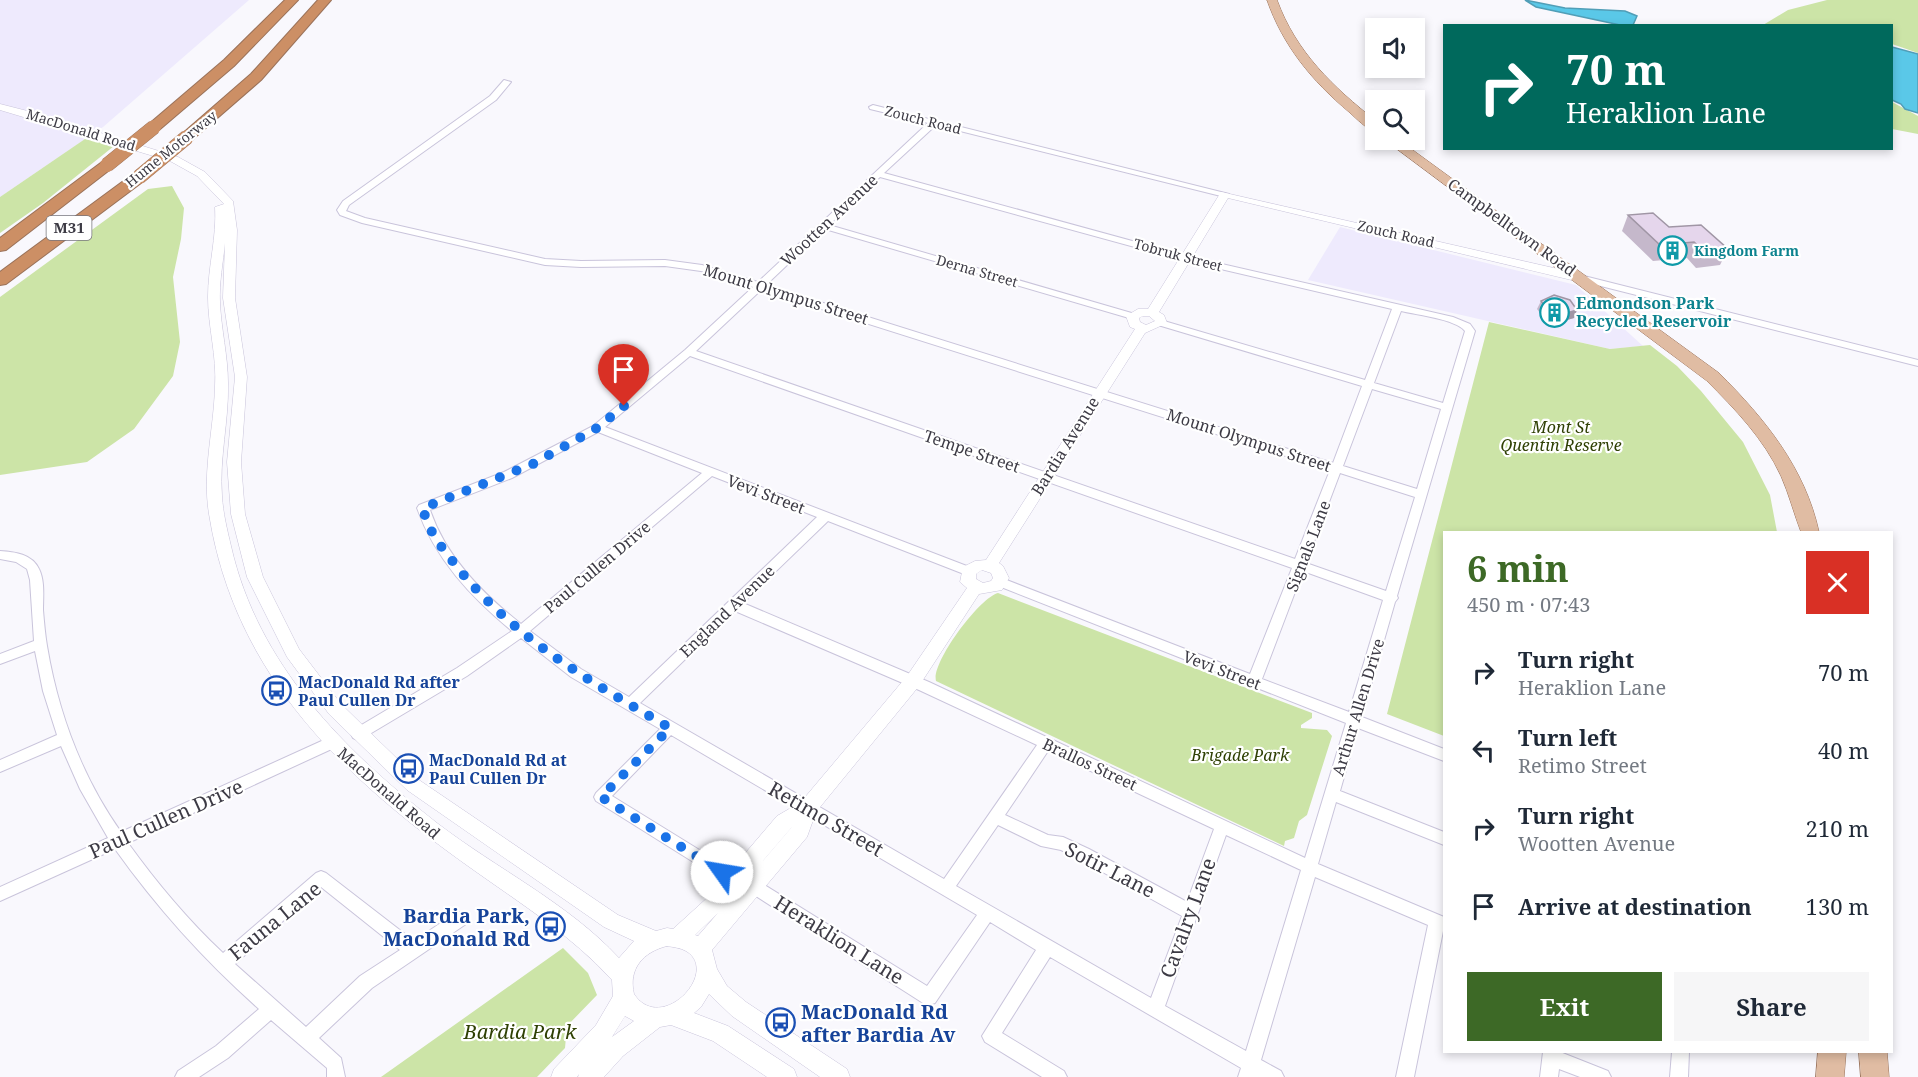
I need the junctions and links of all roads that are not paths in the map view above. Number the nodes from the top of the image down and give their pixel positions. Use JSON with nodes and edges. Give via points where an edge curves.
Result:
{"nodes":[{"id":1,"x":278,"y":0,"type":"edge"},
{"id":2,"x":292,"y":0,"type":"edge"},
{"id":3,"x":325,"y":0,"type":"edge"},
{"id":4,"x":339,"y":0,"type":"edge"},
{"id":5,"x":1272,"y":0,"type":"edge"},
{"id":6,"x":256,"y":77,"type":"junction"},
{"id":7,"x":507,"y":82,"type":"dead end"},
{"id":8,"x":181,"y":105,"type":"junction"},
{"id":9,"x":0,"y":107,"type":"edge"},
{"id":10,"x":873,"y":107,"type":"dead end"},
{"id":11,"x":1365,"y":119,"type":"edge"},
{"id":12,"x":933,"y":123,"type":"junction"},
{"id":13,"x":1405,"y":150,"type":"edge"},
{"id":14,"x":878,"y":174,"type":"junction"},
{"id":15,"x":1225,"y":194,"type":"junction"},
{"id":16,"x":219,"y":195,"type":"junction"},
{"id":17,"x":823,"y":226,"type":"junction"},
{"id":18,"x":0,"y":246,"type":"edge"},
{"id":19,"x":1552,"y":257,"type":"junction"},
{"id":20,"x":1185,"y":258,"type":"junction"},
{"id":21,"x":1533,"y":267,"type":"junction"},
{"id":22,"x":1580,"y":278,"type":"junction"},
{"id":23,"x":0,"y":280,"type":"edge"},
{"id":24,"x":760,"y":285,"type":"junction"},
{"id":25,"x":1398,"y":307,"type":"junction"},
{"id":26,"x":1152,"y":312,"type":"junction"},
{"id":27,"x":1132,"y":316,"type":"junction"},
{"id":28,"x":1161,"y":323,"type":"junction"},
{"id":29,"x":1142,"y":328,"type":"junction"},
{"id":30,"x":1469,"y":338,"type":"joint"},
{"id":31,"x":689,"y":352,"type":"junction"},
{"id":32,"x":1918,"y":363,"type":"edge"},
{"id":33,"x":1368,"y":385,"type":"junction"},
{"id":34,"x":1099,"y":393,"type":"junction"},
{"id":35,"x":1448,"y":408,"type":"junction"},
{"id":36,"x":597,"y":428,"type":"junction"},
{"id":37,"x":1337,"y":468,"type":"junction"},
{"id":38,"x":710,"y":472,"type":"junction"},
{"id":39,"x":1046,"y":477,"type":"junction"},
{"id":40,"x":1422,"y":495,"type":"junction"},
{"id":41,"x":423,"y":508,"type":"joint"},
{"id":42,"x":825,"y":517,"type":"junction"},
{"id":43,"x":1810,"y":531,"type":"edge"},
{"id":44,"x":0,"y":555,"type":"edge"},
{"id":45,"x":990,"y":565,"type":"junction"},
{"id":46,"x":1300,"y":566,"type":"junction"},
{"id":47,"x":968,"y":571,"type":"junction"},
{"id":48,"x":999,"y":582,"type":"junction"},
{"id":49,"x":975,"y":588,"type":"junction"},
{"id":50,"x":1392,"y":598,"type":"junction"},
{"id":51,"x":735,"y":605,"type":"junction"},
{"id":52,"x":520,"y":632,"type":"junction"},
{"id":53,"x":40,"y":644,"type":"junction"},
{"id":54,"x":0,"y":659,"type":"edge"},
{"id":55,"x":913,"y":681,"type":"junction"},
{"id":56,"x":1254,"y":682,"type":"junction"},
{"id":57,"x":630,"y":705,"type":"junction"},
{"id":58,"x":1355,"y":721,"type":"junction"},
{"id":59,"x":670,"y":728,"type":"junction"},
{"id":60,"x":358,"y":734,"type":"junction"},
{"id":61,"x":65,"y":738,"type":"junction"},
{"id":62,"x":331,"y":743,"type":"junction"},
{"id":63,"x":1046,"y":743,"type":"junction"},
{"id":64,"x":1443,"y":755,"type":"edge"},
{"id":65,"x":0,"y":766,"type":"edge"},
{"id":66,"x":1332,"y":794,"type":"junction"},
{"id":67,"x":808,"y":808,"type":"junction"},
{"id":68,"x":995,"y":817,"type":"junction"},
{"id":69,"x":1222,"y":827,"type":"junction"},
{"id":70,"x":1443,"y":839,"type":"edge"},
{"id":71,"x":118,"y":841,"type":"junction"},
{"id":72,"x":1310,"y":867,"type":"junction"},
{"id":73,"x":735,"y":880,"type":"junction"},
{"id":74,"x":753,"y":886,"type":"junction"},
{"id":75,"x":946,"y":888,"type":"junction"},
{"id":76,"x":0,"y":894,"type":"edge"},
{"id":77,"x":1190,"y":912,"type":"junction"},
{"id":78,"x":987,"y":913,"type":"junction"},
{"id":79,"x":460,"y":919,"type":"dead end"},
{"id":80,"x":1441,"y":923,"type":"edge"},
{"id":81,"x":679,"y":937,"type":"junction"},
{"id":82,"x":655,"y":940,"type":"junction"},
{"id":83,"x":1047,"y":948,"type":"junction"},
{"id":84,"x":700,"y":949,"type":"junction"},
{"id":85,"x":413,"y":950,"type":"junction"},
{"id":86,"x":222,"y":965,"type":"junction"},
{"id":87,"x":707,"y":972,"type":"junction"},
{"id":88,"x":622,"y":976,"type":"junction"},
{"id":89,"x":624,"y":998,"type":"junction"},
{"id":90,"x":271,"y":1009,"type":"junction"},
{"id":91,"x":1155,"y":1010,"type":"junction"},
{"id":92,"x":664,"y":1016,"type":"junction"},
{"id":93,"x":306,"y":1039,"type":"junction"},
{"id":94,"x":1681,"y":1053,"type":"edge"},
{"id":95,"x":1832,"y":1053,"type":"edge"},
{"id":96,"x":1873,"y":1053,"type":"edge"},
{"id":97,"x":1551,"y":1054,"type":"edge"},
{"id":98,"x":1249,"y":1071,"type":"edge"},
{"id":99,"x":184,"y":1077,"type":"edge"},
{"id":100,"x":336,"y":1077,"type":"edge"},
{"id":101,"x":562,"y":1077,"type":"edge"},
{"id":102,"x":589,"y":1077,"type":"edge"},
{"id":103,"x":786,"y":1077,"type":"edge"},
{"id":104,"x":838,"y":1077,"type":"edge"},
{"id":105,"x":1058,"y":1077,"type":"edge"},
{"id":106,"x":1275,"y":1077,"type":"edge"},
{"id":107,"x":1405,"y":1077,"type":"edge"},
{"id":108,"x":1549,"y":1077,"type":"edge"},
{"id":109,"x":1602,"y":1077,"type":"edge"},
{"id":110,"x":1679,"y":1077,"type":"edge"},
{"id":111,"x":1830,"y":1077,"type":"edge"},
{"id":112,"x":1875,"y":1077,"type":"edge"}],
"edges":[{"from":1,"to":8,"type":"highway","via":[[200,80]]},
{"from":2,"to":8,"type":"highway","name":"Hume Motorway","number":"M31"},
{"from":3,"to":6,"type":"highway","name":"Hume Motorway","number":"M31"},
{"from":4,"to":6,"type":"highway"},
{"from":5,"to":11,"type":"main road","via":[[1284,30],[1303,59]]},
{"from":6,"to":23,"type":"highway","name":"Hume Motorway","number":"M31","bridge":true,"via":[[139,177]]},
{"from":7,"to":24,"type":"street","name":"Mount Olympus Street","via":[[493,98],[346,203],[343,213],[545,262],[681,264]]},
{"from":8,"to":18,"type":"highway","name":"Hume Motorway","number":"M31","bridge":true},
{"from":9,"to":16,"type":"street","name":"MacDonald Road","via":[[174,159],[201,174]]},
{"from":10,"to":12,"type":"street","name":"Zouch Road"},
{"from":12,"to":14,"type":"street","name":"Wootten Avenue"},
{"from":12,"to":15,"type":"street","name":"Zouch Road"},
{"from":13,"to":19,"type":"main road","name":"Campbelltown Road"},
{"from":14,"to":17,"type":"street","name":"Wootten Avenue"},
{"from":14,"to":20,"type":"street","name":"Tobruk Street"},
{"from":15,"to":20,"type":"street"},
{"from":15,"to":21,"type":"street","name":"Zouch Road"},
{"from":16,"to":60,"type":"street","name":"MacDonald Road","via":[[229,203],[231,214],[229,298],[241,377],[235,488],[245,545],[270,610],[293,653]]},
{"from":16,"to":62,"type":"street","name":"MacDonald Road","via":[[222,215],[213,311],[222,387],[213,471],[222,551],[248,624],[272,667]]},
{"from":17,"to":24,"type":"street","name":"Wootten Avenue"},
{"from":17,"to":27,"type":"street","name":"Derna Street"},
{"from":19,"to":21,"type":"street","via":[[1546,265]]},
{"from":19,"to":22,"type":"main road","name":"Campbelltown Road"},
{"from":20,"to":25,"type":"street","name":"Tobruk Street"},
{"from":20,"to":26,"type":"street"},
{"from":21,"to":22,"type":"street","name":"Zouch Road"},
{"from":22,"to":32,"type":"street","name":"Zouch Road"},
{"from":22,"to":43,"type":"main road","name":"Campbelltown Road","via":[[1713,377],[1736,400],[1773,445]]},
{"from":24,"to":31,"type":"street","name":"Wootten Avenue"},
{"from":24,"to":34,"type":"street","name":"Mount Olympus Street"},
{"from":25,"to":30,"type":"street","name":"Tobruk Street","via":[[1460,322],[1467,326]]},
{"from":25,"to":33,"type":"street","name":"Signals Lane"},
{"from":26,"to":27,"type":"street"},
{"from":26,"to":28,"type":"street"},
{"from":27,"to":29,"type":"street","via":[[1131,322]]},
{"from":28,"to":29,"type":"street"},
{"from":28,"to":33,"type":"street"},
{"from":29,"to":34,"type":"street","name":"Bardia Avenue"},
{"from":30,"to":35,"type":"street","name":"Arthur Allen Drive"},
{"from":31,"to":36,"type":"street","name":"Wootten Avenue"},
{"from":31,"to":39,"type":"street","name":"Tempe Street"},
{"from":33,"to":35,"type":"street"},
{"from":33,"to":37,"type":"street","name":"Signals Lane"},
{"from":34,"to":37,"type":"street","name":"Mount Olympus Street"},
{"from":34,"to":39,"type":"street","name":"Bardia Avenue"},
{"from":35,"to":40,"type":"street","name":"Arthur Allen Drive"},
{"from":36,"to":38,"type":"street","name":"Vevi Street"},
{"from":36,"to":41,"type":"street","name":"Wootten Avenue","via":[[508,475]]},
{"from":37,"to":40,"type":"street","name":"Mount Olympus Street"},
{"from":37,"to":46,"type":"street","name":"Signals Lane"},
{"from":38,"to":42,"type":"street","name":"Vevi Street"},
{"from":38,"to":52,"type":"street","name":"Paul Cullen Drive"},
{"from":39,"to":45,"type":"street","name":"Bardia Avenue"},
{"from":39,"to":46,"type":"street","name":"Tempe Street"},
{"from":40,"to":50,"type":"street","name":"Arthur Allen Drive"},
{"from":41,"to":52,"type":"street","name":"Retimo Street","via":[[426,521],[465,578]]},
{"from":42,"to":47,"type":"street","name":"Vevi Street"},
{"from":42,"to":51,"type":"street","name":"England Avenue"},
{"from":44,"to":53,"type":"street","via":[[24,560],[33,570]]},
{"from":45,"to":47,"type":"street"},
{"from":45,"to":48,"type":"street","via":[[1001,574]]},
{"from":46,"to":50,"type":"street","name":"Tempe Street"},
{"from":46,"to":56,"type":"street","name":"Signals Lane"},
{"from":47,"to":49,"type":"street","via":[[967,579]]},
{"from":48,"to":49,"type":"street","via":[[986,589]]},
{"from":48,"to":56,"type":"street","name":"Vevi Street"},
{"from":49,"to":55,"type":"street"},
{"from":50,"to":58,"type":"street","name":"Arthur Allen Drive"},
{"from":51,"to":55,"type":"street","name":"Brallos Street"},
{"from":51,"to":57,"type":"street","name":"England Avenue"},
{"from":52,"to":57,"type":"street","name":"Retimo Street","via":[[576,673]]},
{"from":52,"to":60,"type":"street","name":"Paul Cullen Drive"},
{"from":53,"to":54,"type":"street"},
{"from":53,"to":61,"type":"street"},
{"from":55,"to":63,"type":"street","name":"Brallos Street"},
{"from":55,"to":67,"type":"street"},
{"from":56,"to":58,"type":"street","name":"Vevi Street"},
{"from":57,"to":59,"type":"street","name":"Retimo Street"},
{"from":58,"to":64,"type":"street","name":"Vevi Street"},
{"from":58,"to":66,"type":"street","name":"Arthur Allen Drive"},
{"from":59,"to":67,"type":"street","name":"Retimo Street"},
{"from":59,"to":73,"type":"street","via":[[601,797]]},
{"from":60,"to":82,"type":"street","name":"MacDonald Road","via":[[413,785],[487,838],[611,921]]},
{"from":61,"to":65,"type":"street"},
{"from":61,"to":71,"type":"street"},
{"from":62,"to":71,"type":"street","name":"Paul Cullen Drive"},
{"from":62,"to":88,"type":"street","name":"MacDonald Road","via":[[410,816],[592,943]]},
{"from":63,"to":68,"type":"street"},
{"from":63,"to":69,"type":"street","name":"Brallos Street"},
{"from":66,"to":70,"type":"street"},
{"from":66,"to":72,"type":"street","name":"Arthur Allen Drive"},
{"from":67,"to":73,"type":"street","via":[[784,822]]},
{"from":67,"to":74,"type":"street","via":[[800,831]]},
{"from":67,"to":75,"type":"street","name":"Retimo Street"},
{"from":68,"to":75,"type":"street"},
{"from":68,"to":77,"type":"street","name":"Sotir Lane","via":[[1084,854]]},
{"from":69,"to":72,"type":"street","name":"Brallos Street"},
{"from":69,"to":77,"type":"street","name":"Cavalry Lane"},
{"from":71,"to":76,"type":"street","name":"Paul Cullen Drive"},
{"from":71,"to":86,"type":"street","via":[[176,916]]},
{"from":72,"to":80,"type":"street","name":"Brallos Street"},
{"from":72,"to":98,"type":"street","name":"Arthur Allen Drive"},
{"from":73,"to":81,"type":"street"},
{"from":74,"to":78,"type":"street","name":"Heraklion Lane","via":[[929,997]]},
{"from":74,"to":84,"type":"street"},
{"from":75,"to":78,"type":"street","name":"Retimo Street"},
{"from":77,"to":91,"type":"street","name":"Cavalry Lane"},
{"from":78,"to":83,"type":"street","name":"Retimo Street"},
{"from":79,"to":85,"type":"street"},
{"from":80,"to":107,"type":"street"},
{"from":81,"to":82,"type":"street"},
{"from":81,"to":84,"type":"street"},
{"from":82,"to":88,"type":"street","via":[[634,954]]},
{"from":83,"to":91,"type":"street","name":"Retimo Street"},
{"from":83,"to":105,"type":"street","via":[[991,1036]]},
{"from":84,"to":87,"type":"street"},
{"from":85,"to":86,"type":"street","name":"Fauna Lane","via":[[321,878]]},
{"from":85,"to":93,"type":"street","via":[[366,982]]},
{"from":86,"to":90,"type":"street"},
{"from":87,"to":92,"type":"street","via":[[696,998],[685,1008]]},
{"from":87,"to":104,"type":"street","via":[[720,993],[739,1010]]},
{"from":88,"to":89,"type":"street"},
{"from":89,"to":92,"type":"street","via":[[643,1015]]},
{"from":89,"to":101,"type":"street","via":[[603,1032]]},
{"from":90,"to":93,"type":"street"},
{"from":90,"to":99,"type":"street","via":[[222,1052]]},
{"from":91,"to":98,"type":"street","name":"Retimo Street"},
{"from":92,"to":102,"type":"street","via":[[615,1048]]},
{"from":92,"to":103,"type":"street","via":[[720,1033]]},
{"from":93,"to":100,"type":"street","via":[[335,1064]]},
{"from":94,"to":110,"type":"street"},
{"from":95,"to":111,"type":"main road"},
{"from":96,"to":112,"type":"main road"},
{"from":97,"to":108,"type":"street"},
{"from":97,"to":109,"type":"street"},
{"from":98,"to":106,"type":"street","name":"Retimo Street"}]}
